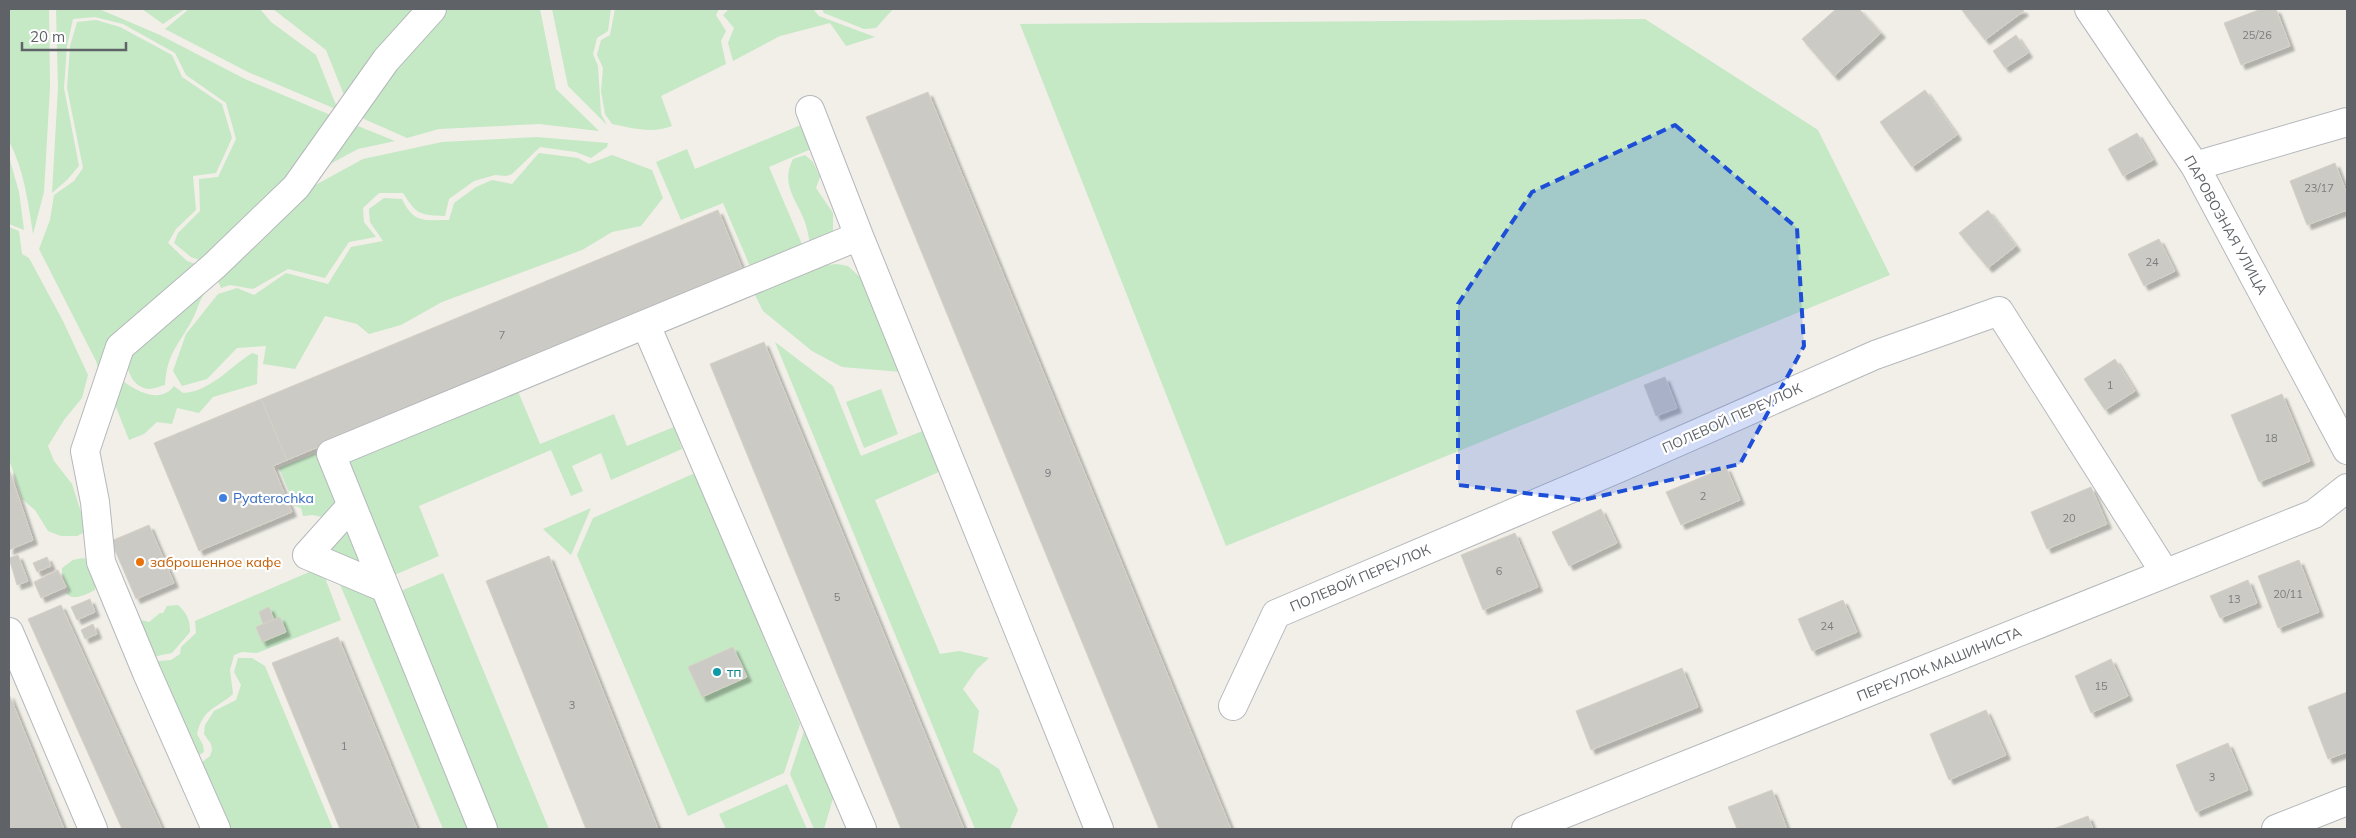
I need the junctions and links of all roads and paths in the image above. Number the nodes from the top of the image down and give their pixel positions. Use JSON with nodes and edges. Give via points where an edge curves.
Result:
{"nodes":[{"id":1,"x":432,"y":9,"type":"edge"},
{"id":2,"x":2089,"y":9,"type":"edge"},
{"id":3,"x":810,"y":110,"type":"dead end"},
{"id":4,"x":2347,"y":122,"type":"edge"},
{"id":5,"x":2195,"y":166,"type":"junction"},
{"id":6,"x":859,"y":236,"type":"junction"},
{"id":7,"x":646,"y":325,"type":"junction"},
{"id":8,"x":2347,"y":450,"type":"edge"},
{"id":9,"x":2347,"y":488,"type":"edge"},
{"id":10,"x":350,"y":506,"type":"junction"},
{"id":11,"x":2165,"y":573,"type":"junction"},
{"id":12,"x":385,"y":588,"type":"junction"},
{"id":13,"x":9,"y":632,"type":"edge"},
{"id":14,"x":1233,"y":706,"type":"dead end"},
{"id":15,"x":2347,"y":801,"type":"edge"},
{"id":16,"x":93,"y":829,"type":"edge"},
{"id":17,"x":216,"y":829,"type":"edge"},
{"id":18,"x":483,"y":829,"type":"edge"},
{"id":19,"x":862,"y":829,"type":"edge"},
{"id":20,"x":1099,"y":829,"type":"edge"},
{"id":21,"x":1526,"y":829,"type":"edge"},
{"id":22,"x":2276,"y":829,"type":"edge"}],
"edges":[{"from":1,"to":17,"type":"street","via":[[386,60],[296,187],[214,266],[120,347],[85,451],[95,502],[101,562]]},
{"from":2,"to":5,"type":"street","name":"ПАРОВОЗНАЯ УЛИЦА"},
{"from":3,"to":6,"type":"street"},
{"from":4,"to":5,"type":"street"},
{"from":5,"to":8,"type":"street","name":"ПАРОВОЗНАЯ УЛИЦА"},
{"from":6,"to":7,"type":"street"},
{"from":6,"to":20,"type":"street"},
{"from":7,"to":10,"type":"street","via":[[331,454]]},
{"from":7,"to":19,"type":"street"},
{"from":9,"to":11,"type":"street","name":"ПЕРЕУЛОК МАШИНИСТА","via":[[2314,514]]},
{"from":10,"to":12,"type":"street"},
{"from":10,"to":12,"type":"street","via":[[306,555]]},
{"from":11,"to":14,"type":"street","name":"ПОЛЕВОЙ ПЕРЕУЛОК","via":[[1999,311],[1875,355],[1276,614]]},
{"from":11,"to":21,"type":"street","name":"ПЕРЕУЛОК МАШИНИСТА"},
{"from":12,"to":18,"type":"street"},
{"from":13,"to":16,"type":"street"},
{"from":15,"to":22,"type":"street"}]}
